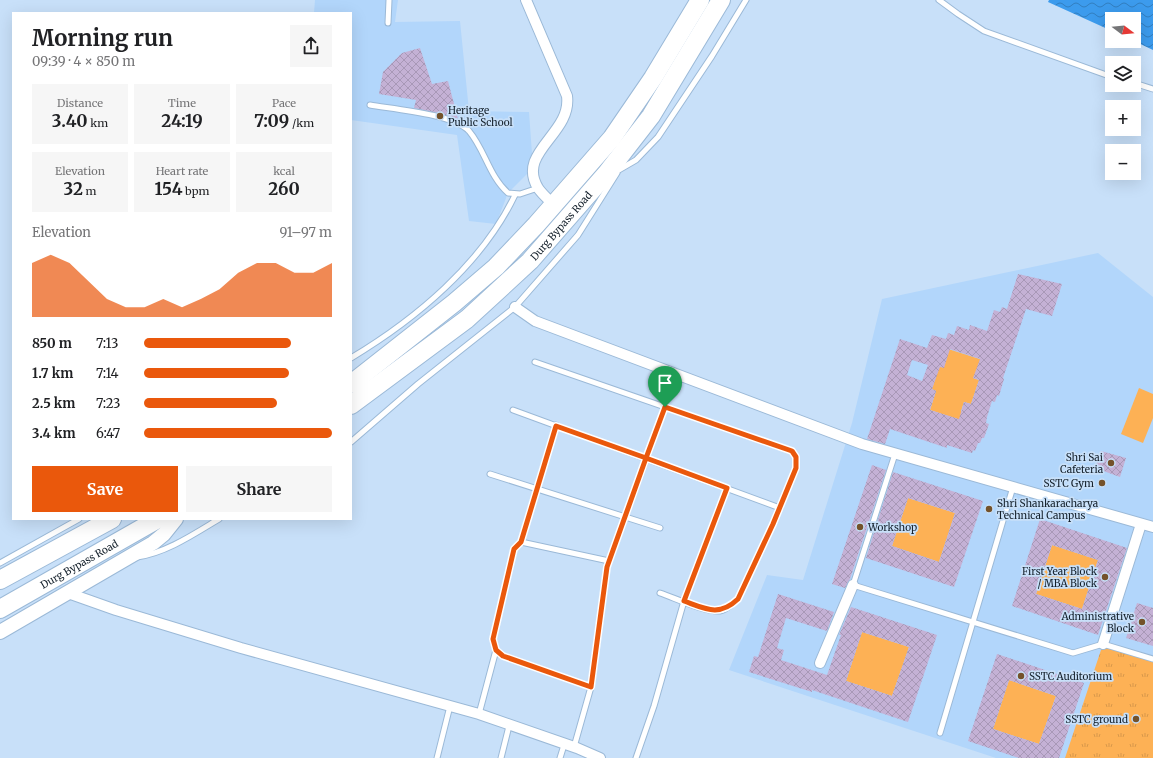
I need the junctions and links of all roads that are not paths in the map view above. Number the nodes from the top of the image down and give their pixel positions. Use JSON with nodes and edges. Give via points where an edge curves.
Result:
{"nodes":[{"id":1,"x":389,"y":0,"type":"edge"},
{"id":2,"x":526,"y":0,"type":"edge"},
{"id":3,"x":700,"y":0,"type":"edge"},
{"id":4,"x":721,"y":0,"type":"edge"},
{"id":5,"x":746,"y":0,"type":"edge"},
{"id":6,"x":939,"y":0,"type":"edge"},
{"id":7,"x":388,"y":23,"type":"dead end"},
{"id":8,"x":1105,"y":74,"type":"edge"},
{"id":9,"x":1141,"y":85,"type":"edge"},
{"id":10,"x":1153,"y":89,"type":"edge"},
{"id":11,"x":370,"y":105,"type":"dead end"},
{"id":12,"x":612,"y":172,"type":"junction"},
{"id":13,"x":538,"y":188,"type":"junction"},
{"id":14,"x":514,"y":194,"type":"junction"},
{"id":15,"x":553,"y":204,"type":"junction"},
{"id":16,"x":515,"y":307,"type":"junction"},
{"id":17,"x":352,"y":357,"type":"edge"},
{"id":18,"x":535,"y":362,"type":"dead end"},
{"id":19,"x":352,"y":383,"type":"edge"},
{"id":20,"x":352,"y":404,"type":"edge"},
{"id":21,"x":665,"y":407,"type":"junction"},
{"id":22,"x":513,"y":410,"type":"dead end"},
{"id":23,"x":556,"y":426,"type":"junction"},
{"id":24,"x":352,"y":441,"type":"edge"},
{"id":25,"x":895,"y":454,"type":"junction"},
{"id":26,"x":646,"y":458,"type":"junction"},
{"id":27,"x":490,"y":474,"type":"dead end"},
{"id":28,"x":1014,"y":487,"type":"junction"},
{"id":29,"x":727,"y":488,"type":"junction"},
{"id":30,"x":537,"y":489,"type":"junction"},
{"id":31,"x":780,"y":508,"type":"junction"},
{"id":32,"x":624,"y":517,"type":"junction"},
{"id":33,"x":77,"y":520,"type":"edge"},
{"id":34,"x":110,"y":520,"type":"edge"},
{"id":35,"x":156,"y":520,"type":"edge"},
{"id":36,"x":175,"y":520,"type":"edge"},
{"id":37,"x":217,"y":520,"type":"edge"},
{"id":38,"x":1141,"y":524,"type":"junction"},
{"id":39,"x":1153,"y":527,"type":"edge"},
{"id":40,"x":660,"y":528,"type":"dead end"},
{"id":41,"x":521,"y":542,"type":"junction"},
{"id":42,"x":126,"y":559,"type":"junction"},
{"id":43,"x":609,"y":561,"type":"junction"},
{"id":44,"x":0,"y":563,"type":"edge"},
{"id":45,"x":0,"y":580,"type":"edge"},
{"id":46,"x":853,"y":586,"type":"junction"},
{"id":47,"x":68,"y":593,"type":"junction"},
{"id":48,"x":660,"y":593,"type":"dead end"},
{"id":49,"x":684,"y":601,"type":"junction"},
{"id":50,"x":0,"y":609,"type":"edge"},
{"id":51,"x":973,"y":621,"type":"junction"},
{"id":52,"x":0,"y":632,"type":"edge"},
{"id":53,"x":1103,"y":644,"type":"junction"},
{"id":54,"x":496,"y":650,"type":"junction"},
{"id":55,"x":1153,"y":659,"type":"edge"},
{"id":56,"x":820,"y":663,"type":"dead end"},
{"id":57,"x":591,"y":687,"type":"junction"},
{"id":58,"x":450,"y":706,"type":"junction"},
{"id":59,"x":479,"y":714,"type":"junction"},
{"id":60,"x":509,"y":726,"type":"junction"},
{"id":61,"x":940,"y":733,"type":"dead end"},
{"id":62,"x":564,"y":744,"type":"junction"},
{"id":63,"x":574,"y":747,"type":"junction"},
{"id":64,"x":437,"y":758,"type":"edge"},
{"id":65,"x":501,"y":758,"type":"edge"},
{"id":66,"x":560,"y":758,"type":"edge"},
{"id":67,"x":600,"y":758,"type":"edge"},
{"id":68,"x":636,"y":758,"type":"edge"}],
"edges":[{"from":1,"to":7,"type":"lane"},
{"from":2,"to":13,"type":"street","via":[[568,106],[562,122],[535,160]]},
{"from":3,"to":15,"type":"highway","name":"Durg Bypass Road","via":[[612,138]]},
{"from":4,"to":12,"type":"highway","name":"Durg Bypass Road","via":[[652,116]]},
{"from":5,"to":12,"type":"lane","via":[[658,136],[636,160]]},
{"from":6,"to":8,"type":"lane","via":[[984,31]]},
{"from":9,"to":10,"type":"lane"},
{"from":11,"to":14,"type":"lane","via":[[456,121],[469,131],[503,188]]},
{"from":12,"to":16,"type":"lane","via":[[578,235]]},
{"from":12,"to":20,"type":"highway","name":"Durg Bypass Road","via":[[530,261],[472,314]]},
{"from":13,"to":14,"type":"lane"},
{"from":13,"to":15,"type":"street"},
{"from":14,"to":17,"type":"lane","via":[[504,216],[476,256],[435,297]]},
{"from":15,"to":19,"type":"highway","name":"Durg Bypass Road","via":[[496,267]]},
{"from":16,"to":24,"type":"lane","via":[[418,384]]},
{"from":16,"to":25,"type":"street","via":[[535,321],[862,444]]},
{"from":18,"to":21,"type":"lane"},
{"from":21,"to":26,"type":"lane"},
{"from":21,"to":31,"type":"lane","via":[[792,451],[796,457],[796,468]]},
{"from":22,"to":23,"type":"lane"},
{"from":23,"to":26,"type":"lane"},
{"from":23,"to":30,"type":"lane"},
{"from":25,"to":28,"type":"street"},
{"from":25,"to":46,"type":"lane"},
{"from":26,"to":29,"type":"lane"},
{"from":26,"to":32,"type":"lane"},
{"from":27,"to":30,"type":"lane"},
{"from":28,"to":38,"type":"street"},
{"from":28,"to":51,"type":"lane"},
{"from":29,"to":31,"type":"lane"},
{"from":29,"to":49,"type":"lane"},
{"from":30,"to":32,"type":"lane"},
{"from":30,"to":41,"type":"lane"},
{"from":31,"to":49,"type":"lane","via":[[738,599],[720,611]]},
{"from":32,"to":40,"type":"lane"},
{"from":32,"to":43,"type":"lane"},
{"from":33,"to":44,"type":"lane"},
{"from":34,"to":45,"type":"highway"},
{"from":35,"to":50,"type":"highway","name":"Durg Bypass Road"},
{"from":36,"to":42,"type":"street","via":[[153,543]]},
{"from":37,"to":42,"type":"lane","via":[[149,556]]},
{"from":38,"to":39,"type":"street"},
{"from":38,"to":53,"type":"street"},
{"from":41,"to":43,"type":"lane"},
{"from":41,"to":54,"type":"lane","via":[[514,549],[493,639]]},
{"from":42,"to":47,"type":"street"},
{"from":43,"to":57,"type":"lane"},
{"from":46,"to":51,"type":"lane"},
{"from":46,"to":56,"type":"street"},
{"from":47,"to":52,"type":"street"},
{"from":47,"to":58,"type":"street","via":[[241,648]]},
{"from":48,"to":49,"type":"lane"},
{"from":49,"to":68,"type":"lane","via":[[654,706]]},
{"from":51,"to":53,"type":"lane","via":[[1073,653]]},
{"from":51,"to":61,"type":"lane"},
{"from":53,"to":55,"type":"lane"},
{"from":54,"to":57,"type":"lane","via":[[520,663]]},
{"from":54,"to":59,"type":"lane"},
{"from":57,"to":63,"type":"lane"},
{"from":58,"to":59,"type":"street"},
{"from":58,"to":64,"type":"lane"},
{"from":59,"to":60,"type":"street"},
{"from":60,"to":62,"type":"street"},
{"from":60,"to":65,"type":"lane"},
{"from":62,"to":63,"type":"street"},
{"from":62,"to":66,"type":"lane"},
{"from":63,"to":67,"type":"street"}]}
